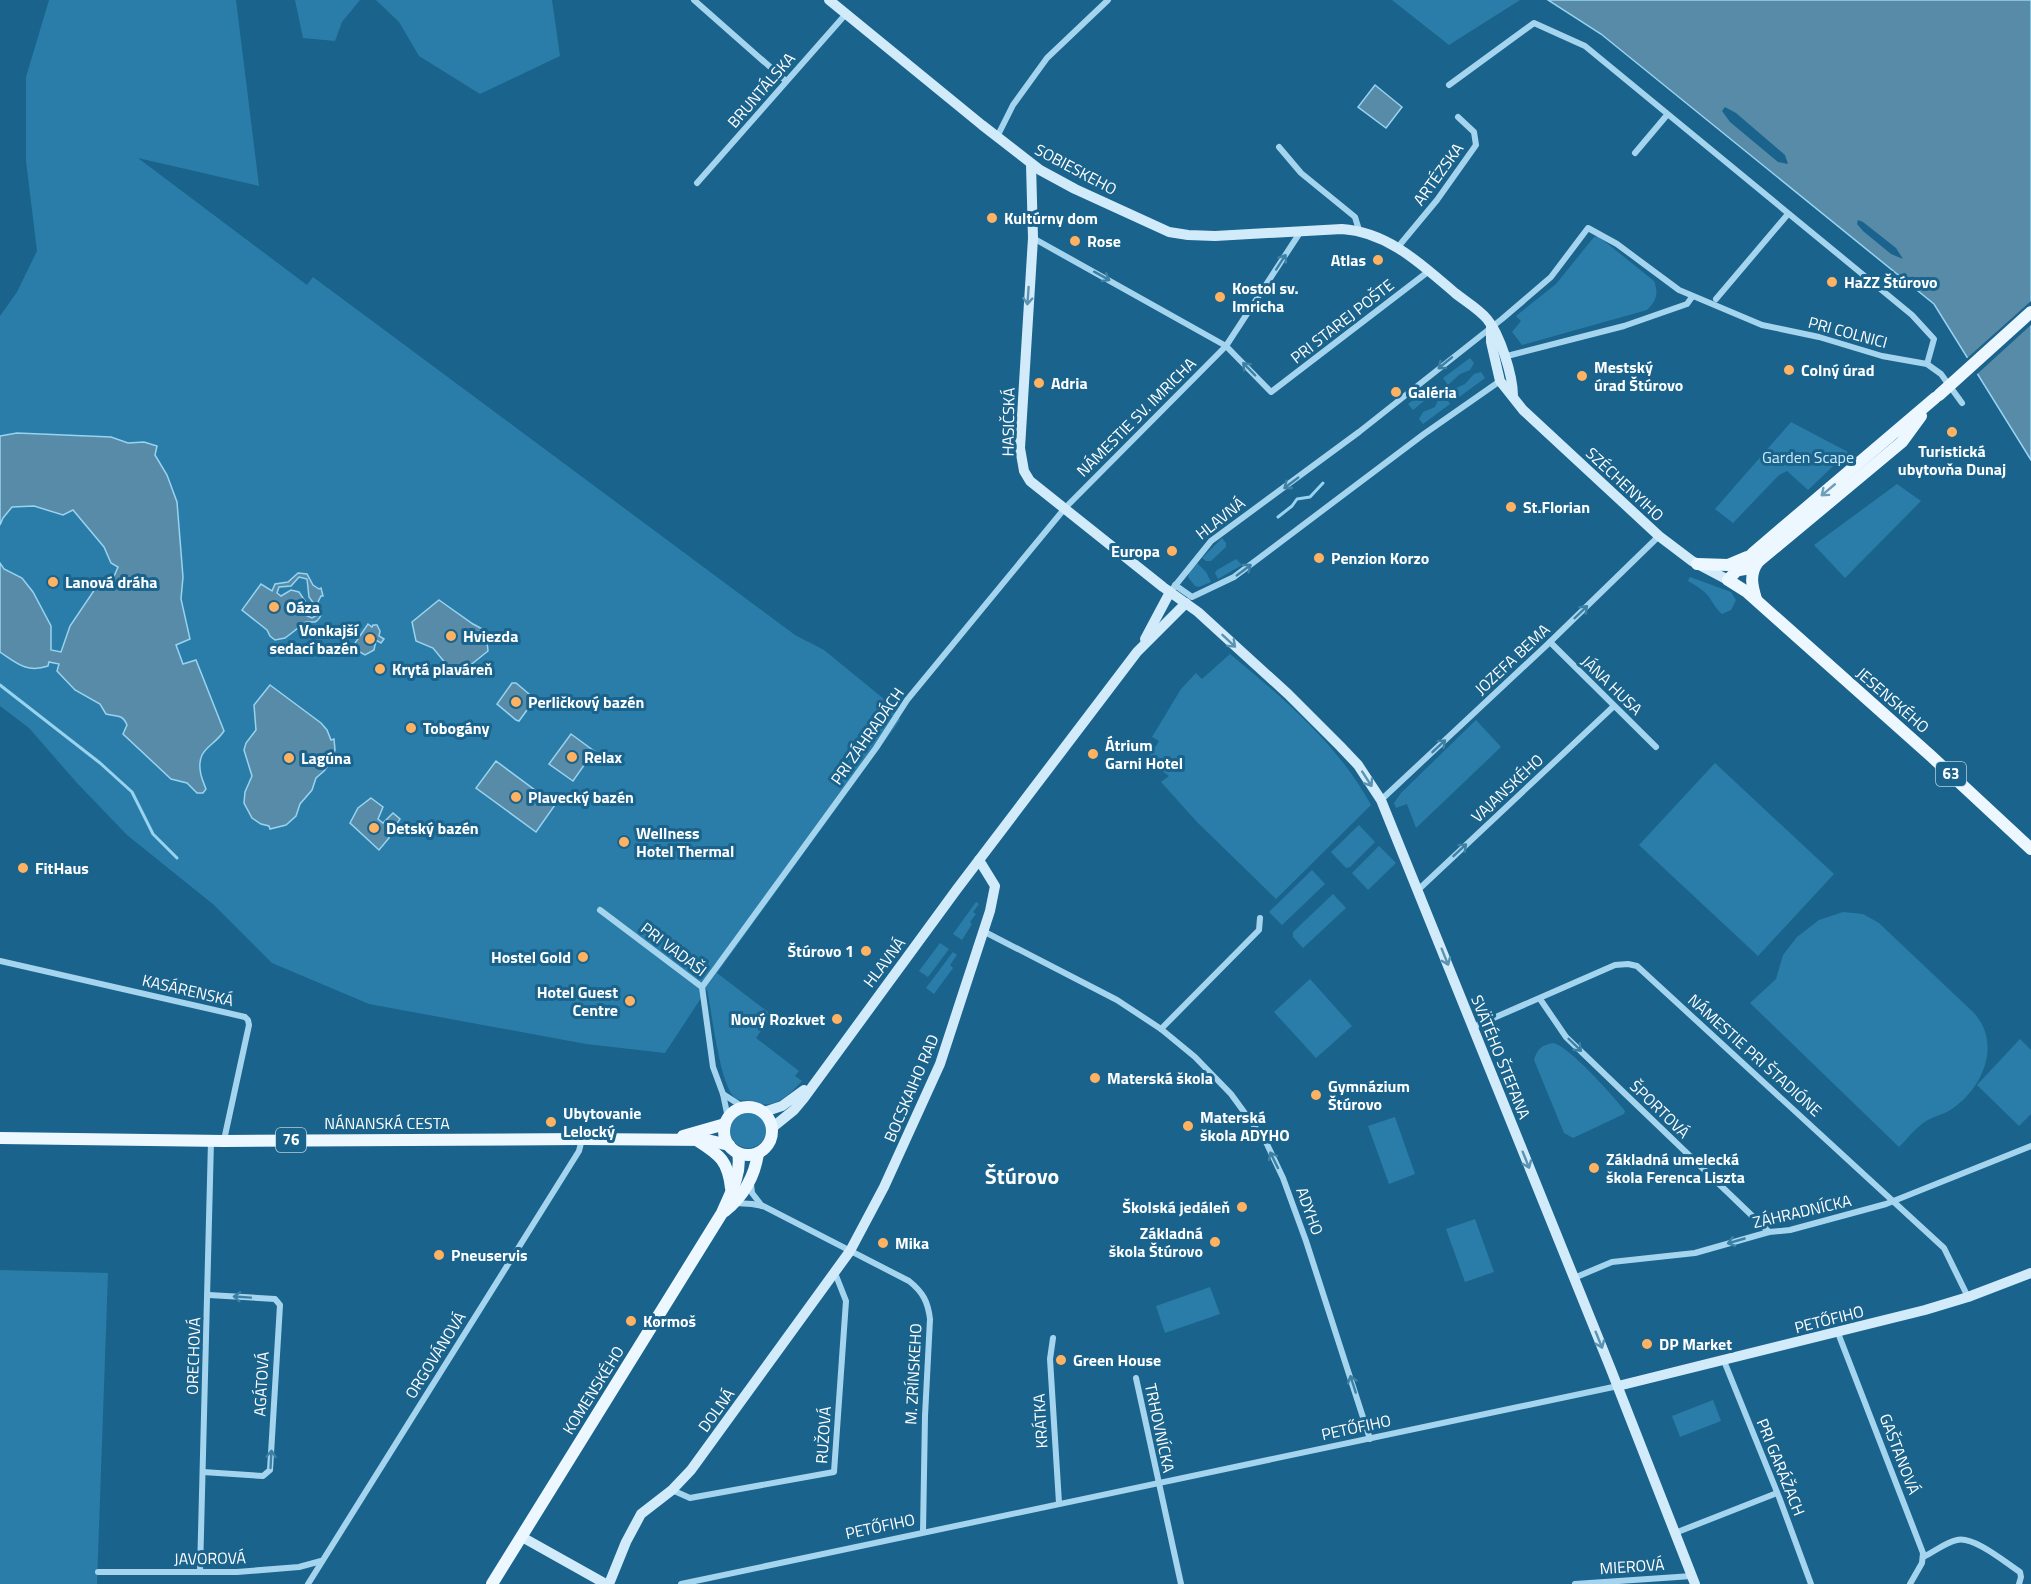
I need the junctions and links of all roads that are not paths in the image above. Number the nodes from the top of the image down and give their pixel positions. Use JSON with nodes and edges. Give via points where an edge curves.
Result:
{"nodes":[{"id":1,"x":694,"y":0,"type":"edge"},
{"id":2,"x":829,"y":0,"type":"edge"},
{"id":3,"x":1108,"y":0,"type":"edge"},
{"id":4,"x":845,"y":15,"type":"junction"},
{"id":5,"x":786,"y":81,"type":"junction"},
{"id":6,"x":1449,"y":85,"type":"dead end"},
{"id":7,"x":1667,"y":115,"type":"junction"},
{"id":8,"x":1458,"y":117,"type":"dead end"},
{"id":9,"x":997,"y":138,"type":"junction"},
{"id":10,"x":1279,"y":147,"type":"dead end"},
{"id":11,"x":1635,"y":153,"type":"dead end"},
{"id":12,"x":1031,"y":164,"type":"junction"},
{"id":13,"x":697,"y":183,"type":"dead end"},
{"id":14,"x":1788,"y":214,"type":"junction"},
{"id":15,"x":1359,"y":230,"type":"junction"},
{"id":16,"x":1302,"y":231,"type":"junction"},
{"id":17,"x":1033,"y":238,"type":"junction"},
{"id":18,"x":1398,"y":247,"type":"junction"},
{"id":19,"x":1429,"y":271,"type":"junction"},
{"id":20,"x":1692,"y":297,"type":"junction"},
{"id":21,"x":1715,"y":301,"type":"junction"},
{"id":22,"x":2031,"y":312,"type":"edge"},
{"id":23,"x":1491,"y":327,"type":"junction"},
{"id":24,"x":1226,"y":346,"type":"junction"},
{"id":25,"x":1507,"y":356,"type":"dead end"},
{"id":26,"x":1927,"y":364,"type":"junction"},
{"id":27,"x":1500,"y":381,"type":"junction"},
{"id":28,"x":1513,"y":396,"type":"junction"},
{"id":29,"x":1962,"y":403,"type":"dead end"},
{"id":30,"x":1065,"y":508,"type":"junction"},
{"id":31,"x":1659,"y":536,"type":"junction"},
{"id":32,"x":1756,"y":557,"type":"junction"},
{"id":33,"x":1697,"y":564,"type":"junction"},
{"id":34,"x":1728,"y":580,"type":"junction"},
{"id":35,"x":1172,"y":588,"type":"junction"},
{"id":36,"x":1189,"y":600,"type":"junction"},
{"id":37,"x":1756,"y":600,"type":"junction"},
{"id":38,"x":1550,"y":642,"type":"junction"},
{"id":39,"x":1137,"y":652,"type":"junction"},
{"id":40,"x":1614,"y":706,"type":"junction"},
{"id":41,"x":1656,"y":747,"type":"dead end"},
{"id":42,"x":1381,"y":800,"type":"junction"},
{"id":43,"x":2031,"y":849,"type":"edge"},
{"id":44,"x":979,"y":860,"type":"junction"},
{"id":45,"x":1418,"y":890,"type":"junction"},
{"id":46,"x":600,"y":910,"type":"dead end"},
{"id":47,"x":1260,"y":918,"type":"dead end"},
{"id":48,"x":983,"y":930,"type":"junction"},
{"id":49,"x":0,"y":961,"type":"edge"},
{"id":50,"x":702,"y":987,"type":"junction"},
{"id":51,"x":1540,"y":999,"type":"junction"},
{"id":52,"x":1473,"y":1028,"type":"junction"},
{"id":53,"x":1161,"y":1029,"type":"junction"},
{"id":54,"x":813,"y":1083,"type":"junction"},
{"id":55,"x":723,"y":1094,"type":"junction"},
{"id":56,"x":743,"y":1107,"type":"junction"},
{"id":57,"x":764,"y":1112,"type":"junction"},
{"id":58,"x":726,"y":1121,"type":"junction"},
{"id":59,"x":773,"y":1127,"type":"junction"},
{"id":60,"x":0,"y":1138,"type":"edge"},
{"id":61,"x":582,"y":1139,"type":"junction"},
{"id":62,"x":667,"y":1140,"type":"junction"},
{"id":63,"x":218,"y":1141,"type":"junction"},
{"id":64,"x":697,"y":1141,"type":"junction"},
{"id":65,"x":2031,"y":1146,"type":"edge"},
{"id":66,"x":734,"y":1149,"type":"junction"},
{"id":67,"x":758,"y":1153,"type":"junction"},
{"id":68,"x":751,"y":1180,"type":"junction"},
{"id":69,"x":733,"y":1197,"type":"junction"},
{"id":70,"x":1894,"y":1202,"type":"junction"},
{"id":71,"x":763,"y":1206,"type":"junction"},
{"id":72,"x":1769,"y":1232,"type":"junction"},
{"id":73,"x":850,"y":1251,"type":"junction"},
{"id":74,"x":834,"y":1272,"type":"junction"},
{"id":75,"x":2031,"y":1273,"type":"edge"},
{"id":76,"x":1574,"y":1278,"type":"junction"},
{"id":77,"x":209,"y":1295,"type":"junction"},
{"id":78,"x":1968,"y":1297,"type":"junction"},
{"id":79,"x":1838,"y":1333,"type":"junction"},
{"id":80,"x":1053,"y":1338,"type":"dead end"},
{"id":81,"x":1724,"y":1361,"type":"junction"},
{"id":82,"x":1136,"y":1378,"type":"dead end"},
{"id":83,"x":1618,"y":1386,"type":"junction"},
{"id":84,"x":1370,"y":1439,"type":"junction"},
{"id":85,"x":203,"y":1472,"type":"junction"},
{"id":86,"x":1158,"y":1484,"type":"junction"},
{"id":87,"x":672,"y":1490,"type":"junction"},
{"id":88,"x":1777,"y":1493,"type":"junction"},
{"id":89,"x":1059,"y":1503,"type":"junction"},
{"id":90,"x":923,"y":1532,"type":"junction"},
{"id":91,"x":1675,"y":1533,"type":"junction"},
{"id":92,"x":522,"y":1537,"type":"junction"},
{"id":93,"x":1923,"y":1557,"type":"junction"},
{"id":94,"x":322,"y":1561,"type":"junction"},
{"id":95,"x":98,"y":1572,"type":"dead end"},
{"id":96,"x":200,"y":1572,"type":"junction"},
{"id":97,"x":1694,"y":1580,"type":"edge"},
{"id":98,"x":308,"y":1584,"type":"edge"},
{"id":99,"x":492,"y":1584,"type":"edge"},
{"id":100,"x":607,"y":1584,"type":"edge"},
{"id":101,"x":681,"y":1584,"type":"edge"},
{"id":102,"x":1181,"y":1584,"type":"edge"},
{"id":103,"x":1575,"y":1584,"type":"edge"},
{"id":104,"x":1811,"y":1584,"type":"edge"},
{"id":105,"x":1910,"y":1584,"type":"edge"},
{"id":106,"x":2019,"y":1584,"type":"edge"}],
"edges":[{"from":1,"to":5,"type":"street"},
{"from":2,"to":4,"type":"street","name":"SOBIESKEHO"},
{"from":3,"to":9,"type":"street","via":[[1047,58],[1013,105]]},
{"from":4,"to":5,"type":"street","name":"BRUNTÁLSKA"},
{"from":4,"to":9,"type":"street","name":"SOBIESKEHO"},
{"from":5,"to":13,"type":"street","name":"BRUNTÁLSKA"},
{"from":6,"to":7,"type":"street","via":[[1534,23],[1586,46]]},
{"from":7,"to":11,"type":"street"},
{"from":7,"to":14,"type":"street"},
{"from":8,"to":18,"type":"street","name":"ARTÉZSKA","via":[[1474,132],[1476,145]]},
{"from":9,"to":12,"type":"street","name":"SOBIESKEHO"},
{"from":10,"to":15,"type":"street","via":[[1301,173],[1355,217]]},
{"from":12,"to":16,"type":"street","name":"SOBIESKEHO","via":[[1075,189],[1170,232],[1215,236]]},
{"from":12,"to":17,"type":"street","name":"HASIČSKÁ"},
{"from":14,"to":21,"type":"street"},
{"from":14,"to":26,"type":"street","via":[[1912,315],[1934,339]]},
{"from":15,"to":16,"type":"street","name":"SOBIESKEHO"},
{"from":15,"to":18,"type":"street","name":"SOBIESKEHO"},
{"from":24,"to":16,"type":"street","name":"NÁMESTIE SV. IMRICHA","one_way":true},
{"from":17,"to":24,"type":"street","one_way":true},
{"from":17,"to":30,"type":"street","name":"HASIČSKÁ","one_way":true,"via":[[1021,458],[1030,481]]},
{"from":18,"to":19,"type":"street","name":"SOBIESKEHO"},
{"from":19,"to":23,"type":"street","name":"SOBIESKEHO","via":[[1488,320]]},
{"from":19,"to":24,"type":"street","name":"PRI STAREJ POŠTE","one_way":true,"via":[[1271,392]]},
{"from":20,"to":21,"type":"street","name":"PRI COLNICI"},
{"from":20,"to":23,"type":"street","name":"HLAVNÁ","via":[[1610,238],[1588,228],[1551,277]]},
{"from":20,"to":25,"type":"street","via":[[1687,303],[1624,326]]},
{"from":21,"to":26,"type":"street","name":"PRI COLNICI","via":[[1762,325]]},
{"from":22,"to":32,"type":"main road","bridge":true},
{"from":23,"to":27,"type":"street"},
{"from":23,"to":28,"type":"street","name":"SOBIESKEHO","via":[[1502,348]]},
{"from":23,"to":35,"type":"street","name":"HLAVNÁ","one_way":true,"via":[[1350,439],[1211,541]]},
{"from":24,"to":30,"type":"street","name":"NÁMESTIE SV. IMRICHA"},
{"from":26,"to":29,"type":"street","via":[[1941,374]]},
{"from":27,"to":28,"type":"street"},
{"from":36,"to":27,"type":"street","name":"HLAVNÁ","one_way":true,"via":[[1234,578]]},
{"from":28,"to":31,"type":"street","name":"SZÉCHENYIHO","via":[[1523,410]]},
{"from":30,"to":35,"type":"street","name":"HASIČSKÁ"},
{"from":30,"to":50,"type":"street","name":"PRI ZÁHRADÁCH","via":[[907,700]]},
{"from":31,"to":33,"type":"street","name":"SZÉCHENYIHO"},
{"from":38,"to":31,"type":"street","name":"JOZEFA BEMA","one_way":true},
{"from":32,"to":33,"type":"main road","via":[[1728,565]]},
{"from":32,"to":34,"type":"main road"},
{"from":32,"to":37,"type":"main road","via":[[1752,579]]},
{"from":33,"to":34,"type":"street","name":"SZÉCHENYIHO"},
{"from":34,"to":37,"type":"main road","name":"JESENSKÉHO","number":"63"},
{"from":35,"to":36,"type":"street","name":"HASIČSKÁ"},
{"from":35,"to":39,"type":"street","name":"HLAVNÁ"},
{"from":36,"to":39,"type":"street","name":"HLAVNÁ"},
{"from":36,"to":42,"type":"street","name":"SVÄTÉHO ŠTEFANA","one_way":true,"via":[[1340,746]]},
{"from":37,"to":43,"type":"main road","name":"JESENSKÉHO","number":"63"},
{"from":38,"to":40,"type":"street","name":"JÁNA HUSA"},
{"from":42,"to":38,"type":"street","name":"JOZEFA BEMA","one_way":true},
{"from":39,"to":44,"type":"street","name":"HLAVNÁ"},
{"from":40,"to":41,"type":"street","name":"JÁNA HUSA"},
{"from":45,"to":40,"type":"street","name":"VAJANSKÉHO","one_way":true},
{"from":42,"to":45,"type":"street","name":"SVÄTÉHO ŠTEFANA"},
{"from":44,"to":48,"type":"street","via":[[995,886]]},
{"from":44,"to":54,"type":"street","name":"HLAVNÁ"},
{"from":45,"to":52,"type":"street","name":"SVÄTÉHO ŠTEFANA","one_way":true},
{"from":46,"to":50,"type":"street","name":"PRI VADAŠI"},
{"from":47,"to":53,"type":"street","via":[[1259,930]]},
{"from":48,"to":53,"type":"street","name":"ADYHO","via":[[1117,999]]},
{"from":48,"to":73,"type":"street","name":"BOCSKAIHO RAD","via":[[926,1098]]},
{"from":49,"to":63,"type":"street","name":"KASÁRENSKÁ","via":[[245,1017],[249,1025]]},
{"from":50,"to":55,"type":"street","name":"PRI VADAŠI","via":[[713,1067]]},
{"from":51,"to":52,"type":"street","name":"NÁMESTIE PRI ŠTADIÓNE"},
{"from":51,"to":70,"type":"street","name":"NÁMESTIE PRI ŠTADIÓNE","via":[[1615,965],[1637,966]]},
{"from":51,"to":72,"type":"street","name":"ŠPORTOVÁ","one_way":true,"via":[[1566,1037]]},
{"from":52,"to":76,"type":"street","name":"SVÄTÉHO ŠTEFANA","one_way":true},
{"from":84,"to":53,"type":"street","name":"ADYHO","one_way":true,"via":[[1306,1241],[1266,1142],[1231,1094]]},
{"from":54,"to":57,"type":"street","name":"HLAVNÁ","via":[[782,1106]]},
{"from":54,"to":59,"type":"street","name":"HLAVNÁ","via":[[794,1110]]},
{"from":55,"to":56,"type":"street"},
{"from":55,"to":58,"type":"street","name":"PRI VADAŠI"},
{"from":56,"to":57,"type":"main road"},
{"from":56,"to":58,"type":"main road","number":"76"},
{"from":57,"to":59,"type":"main road"},
{"from":58,"to":62,"type":"main road","number":"76"},
{"from":58,"to":66,"type":"main road","via":[[724,1136]]},
{"from":59,"to":67,"type":"main road","via":[[770,1142]]},
{"from":60,"to":63,"type":"main road","name":"NÁNANSKÁ CESTA","number":"76"},
{"from":61,"to":62,"type":"main road","name":"NÁNANSKÁ CESTA","number":"76"},
{"from":61,"to":63,"type":"main road","name":"NÁNANSKÁ CESTA","number":"76"},
{"from":61,"to":94,"type":"street","name":"ORGOVÁNOVÁ","via":[[579,1151]]},
{"from":62,"to":64,"type":"main road","number":"76"},
{"from":63,"to":77,"type":"street","name":"ORECHOVÁ"},
{"from":64,"to":66,"type":"main road","number":"76","via":[[723,1142]]},
{"from":64,"to":69,"type":"main road","via":[[723,1161]]},
{"from":65,"to":70,"type":"street","name":"ZÁHRADNÍCKA"},
{"from":66,"to":67,"type":"main road","number":"76","via":[[746,1155]]},
{"from":66,"to":69,"type":"main road","via":[[739,1166]]},
{"from":67,"to":68,"type":"main road"},
{"from":68,"to":69,"type":"main road"},
{"from":68,"to":71,"type":"street","via":[[752,1193]]},
{"from":69,"to":71,"type":"street"},
{"from":69,"to":92,"type":"main road","name":"KOMENSKÉHO"},
{"from":70,"to":72,"type":"street","name":"ZÁHRADNÍCKA"},
{"from":70,"to":78,"type":"street","name":"NÁMESTIE PRI ŠTADIÓNE","via":[[1944,1248]]},
{"from":71,"to":73,"type":"street","name":"M. ZRÍNSKEHO"},
{"from":72,"to":76,"type":"street","name":"ZÁHRADNÍCKA","one_way":true,"via":[[1695,1253],[1612,1262]]},
{"from":73,"to":74,"type":"street","name":"DOLNÁ"},
{"from":73,"to":90,"type":"street","name":"M. ZRÍNSKEHO","via":[[909,1281],[922,1293],[928,1306]]},
{"from":74,"to":87,"type":"street","name":"DOLNÁ","via":[[691,1470]]},
{"from":74,"to":87,"type":"street","name":"RUŽOVÁ","via":[[846,1300],[834,1472],[690,1498]]},
{"from":75,"to":78,"type":"street","name":"PETŐFIHO"},
{"from":76,"to":83,"type":"street","name":"SVÄTÉHO ŠTEFANA","one_way":true},
{"from":77,"to":85,"type":"street","name":"ORECHOVÁ"},
{"from":85,"to":77,"type":"street","name":"AGÁTOVÁ","one_way":true,"via":[[263,1476],[270,1470],[280,1305],[275,1299]]},
{"from":78,"to":79,"type":"street","name":"PETŐFIHO"},
{"from":79,"to":81,"type":"street","name":"PETŐFIHO"},
{"from":79,"to":93,"type":"street","name":"GAŠTANOVÁ"},
{"from":80,"to":89,"type":"street","name":"KRÁTKA","via":[[1050,1359]]},
{"from":81,"to":83,"type":"street","name":"PETŐFIHO"},
{"from":81,"to":88,"type":"street","name":"PRI GARÁŽACH"},
{"from":82,"to":86,"type":"street","name":"TRHOVNÍCKA"},
{"from":83,"to":84,"type":"street","name":"PETŐFIHO"},
{"from":83,"to":91,"type":"street","name":"SVÄTÉHO ŠTEFANA"},
{"from":84,"to":86,"type":"street","name":"PETŐFIHO"},
{"from":85,"to":96,"type":"street","name":"ORECHOVÁ"},
{"from":86,"to":89,"type":"street","name":"PETŐFIHO"},
{"from":86,"to":102,"type":"street","name":"TRHOVNÍCKA"},
{"from":87,"to":100,"type":"street","name":"DOLNÁ","via":[[641,1514]]},
{"from":88,"to":91,"type":"street"},
{"from":88,"to":104,"type":"street","name":"PRI GARÁŽACH"},
{"from":89,"to":90,"type":"street","name":"PETŐFIHO"},
{"from":90,"to":101,"type":"street","name":"PETŐFIHO"},
{"from":91,"to":97,"type":"street","name":"SVÄTÉHO ŠTEFANA"},
{"from":92,"to":99,"type":"main road","name":"KOMENSKÉHO"},
{"from":92,"to":100,"type":"street"},
{"from":93,"to":105,"type":"street"},
{"from":93,"to":106,"type":"street","via":[[1951,1541],[1970,1540],[2020,1572]]},
{"from":94,"to":96,"type":"street","name":"JAVOROVÁ","via":[[299,1567]]},
{"from":94,"to":98,"type":"street","name":"ORGOVÁNOVÁ"},
{"from":95,"to":96,"type":"street","name":"JAVOROVÁ"},
{"from":97,"to":103,"type":"street","name":"MIEROVÁ"}]}
